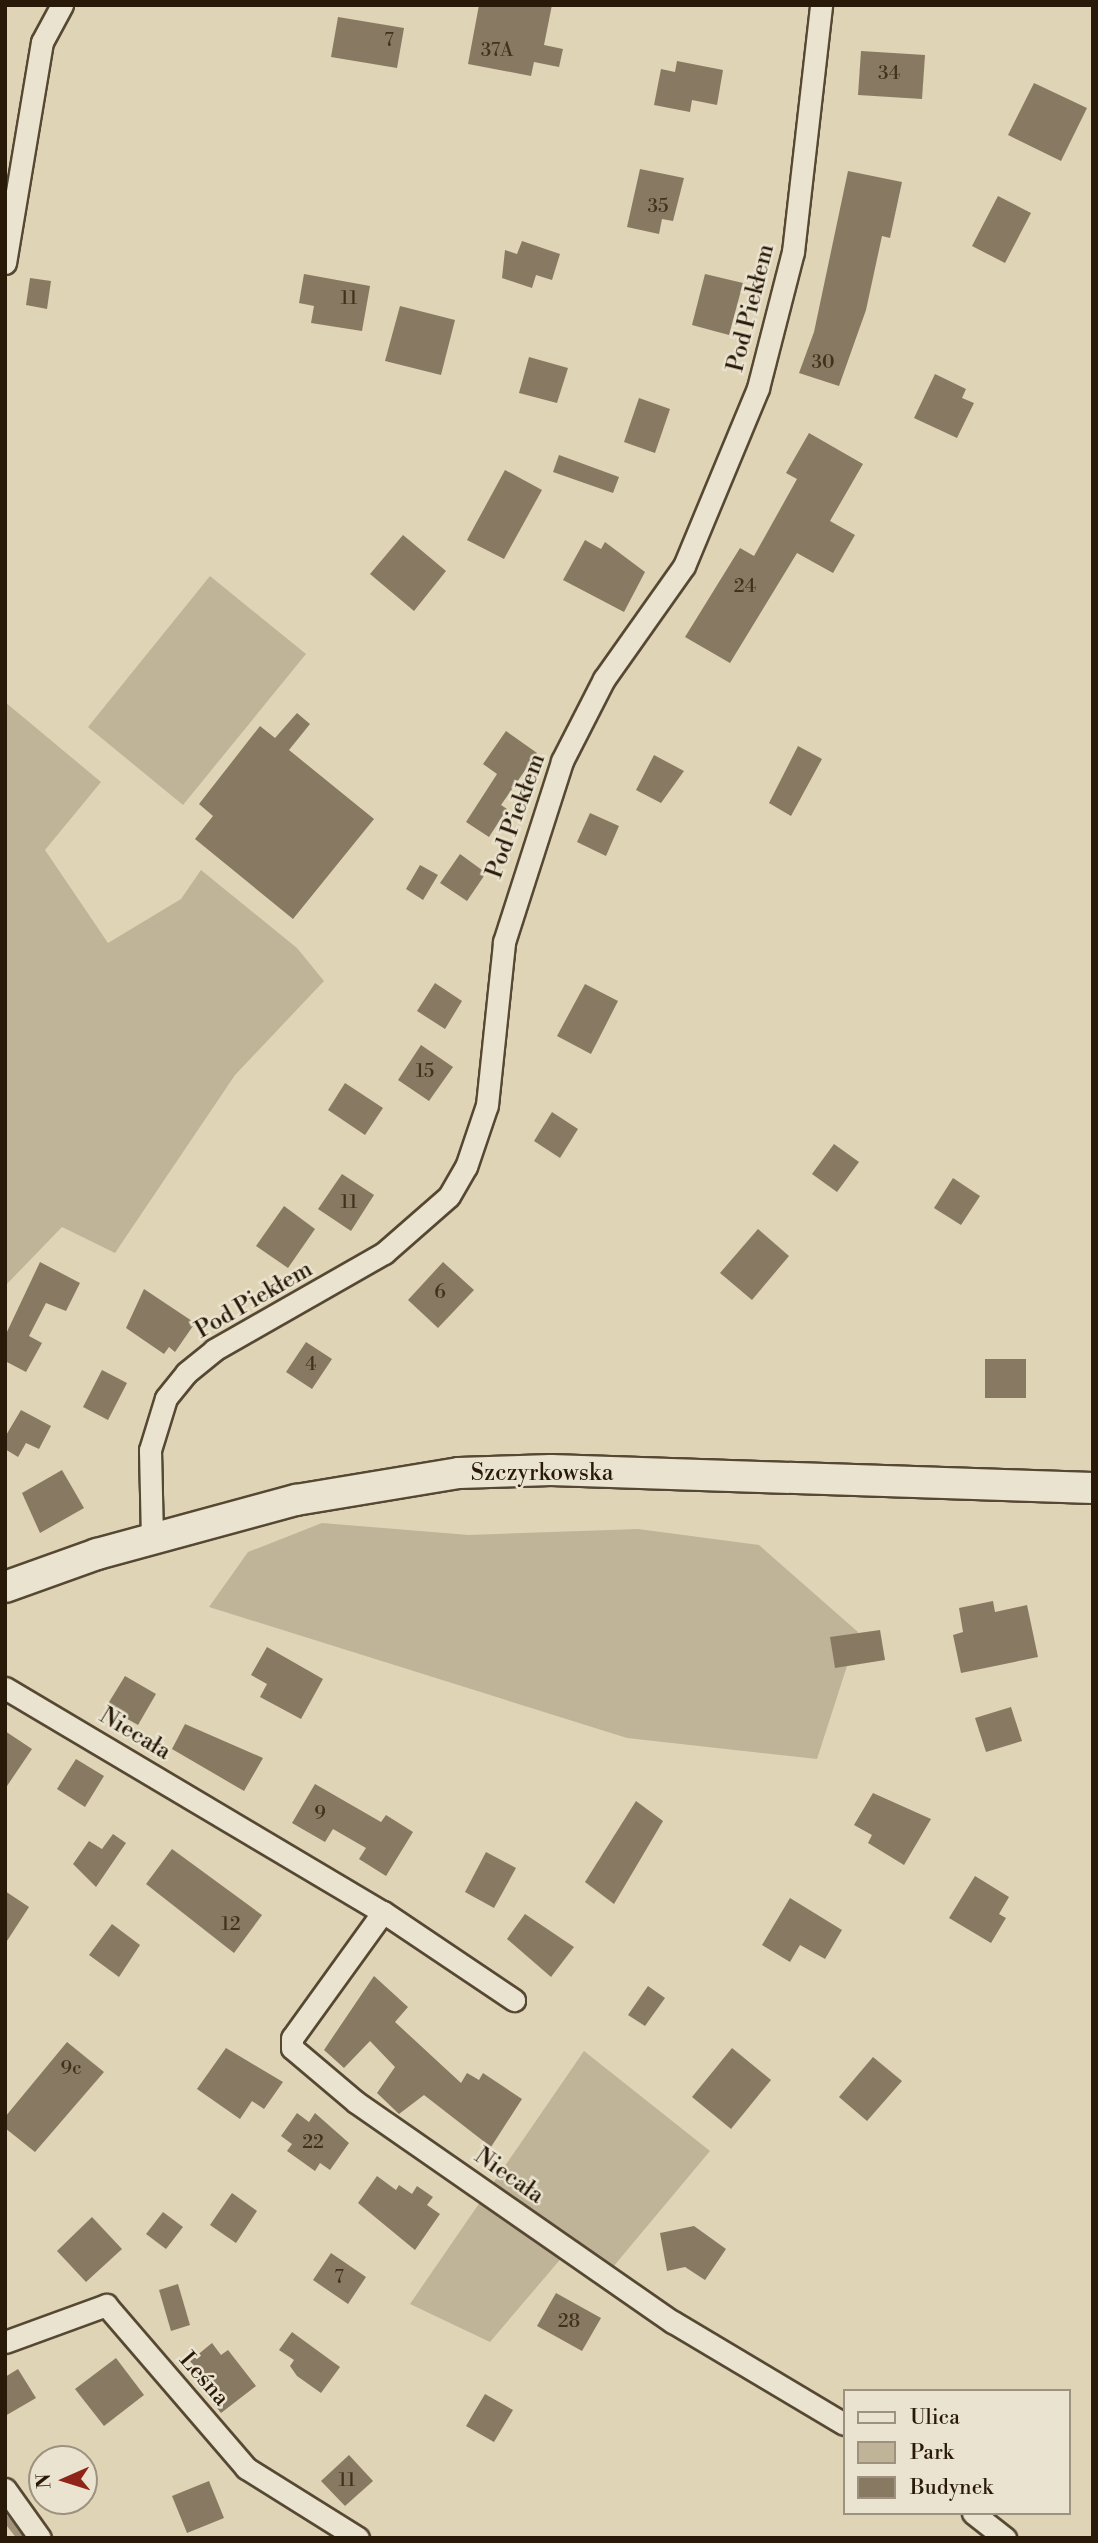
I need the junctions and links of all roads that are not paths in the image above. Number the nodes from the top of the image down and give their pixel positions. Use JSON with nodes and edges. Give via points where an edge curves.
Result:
{"nodes":[{"id":1,"x":62,"y":5,"type":"edge"},
{"id":2,"x":821,"y":5,"type":"edge"},
{"id":3,"x":5,"y":263,"type":"edge"},
{"id":4,"x":1093,"y":1488,"type":"edge"},
{"id":5,"x":152,"y":1538,"type":"junction"},
{"id":6,"x":5,"y":1587,"type":"edge"},
{"id":7,"x":5,"y":1688,"type":"edge"},
{"id":8,"x":383,"y":1912,"type":"junction"},
{"id":9,"x":514,"y":2000,"type":"dead end"},
{"id":10,"x":5,"y":2342,"type":"edge"},
{"id":11,"x":842,"y":2423,"type":"edge"},
{"id":12,"x":5,"y":2489,"type":"edge"},
{"id":13,"x":976,"y":2515,"type":"edge"},
{"id":14,"x":40,"y":2538,"type":"edge"},
{"id":15,"x":358,"y":2538,"type":"edge"},
{"id":16,"x":1005,"y":2538,"type":"edge"}],
"edges":[{"from":1,"to":3,"type":"street","via":[[42,42]]},
{"from":2,"to":5,"type":"street","name":"Pod Piekłem","via":[[793,252],[758,387],[684,566],[604,679],[562,761],[504,942],[487,1105],[466,1167],[449,1196],[384,1253],[243,1333],[186,1373],[155,1425],[149,1480]]},
{"from":4,"to":5,"type":"main road","name":"Szczyrkowska","via":[[471,1472],[327,1493]]},
{"from":5,"to":6,"type":"main road","name":"Szczyrkowska"},
{"from":7,"to":8,"type":"street","name":"Niecała"},
{"from":8,"to":9,"type":"street","name":"Niecała"},
{"from":8,"to":11,"type":"street","name":"Niecała","via":[[292,2038],[292,2048],[356,2102],[673,2322]]},
{"from":10,"to":15,"type":"street","name":"Leśna","via":[[106,2305],[246,2468]]},
{"from":12,"to":14,"type":"street"},
{"from":13,"to":16,"type":"street"}]}
